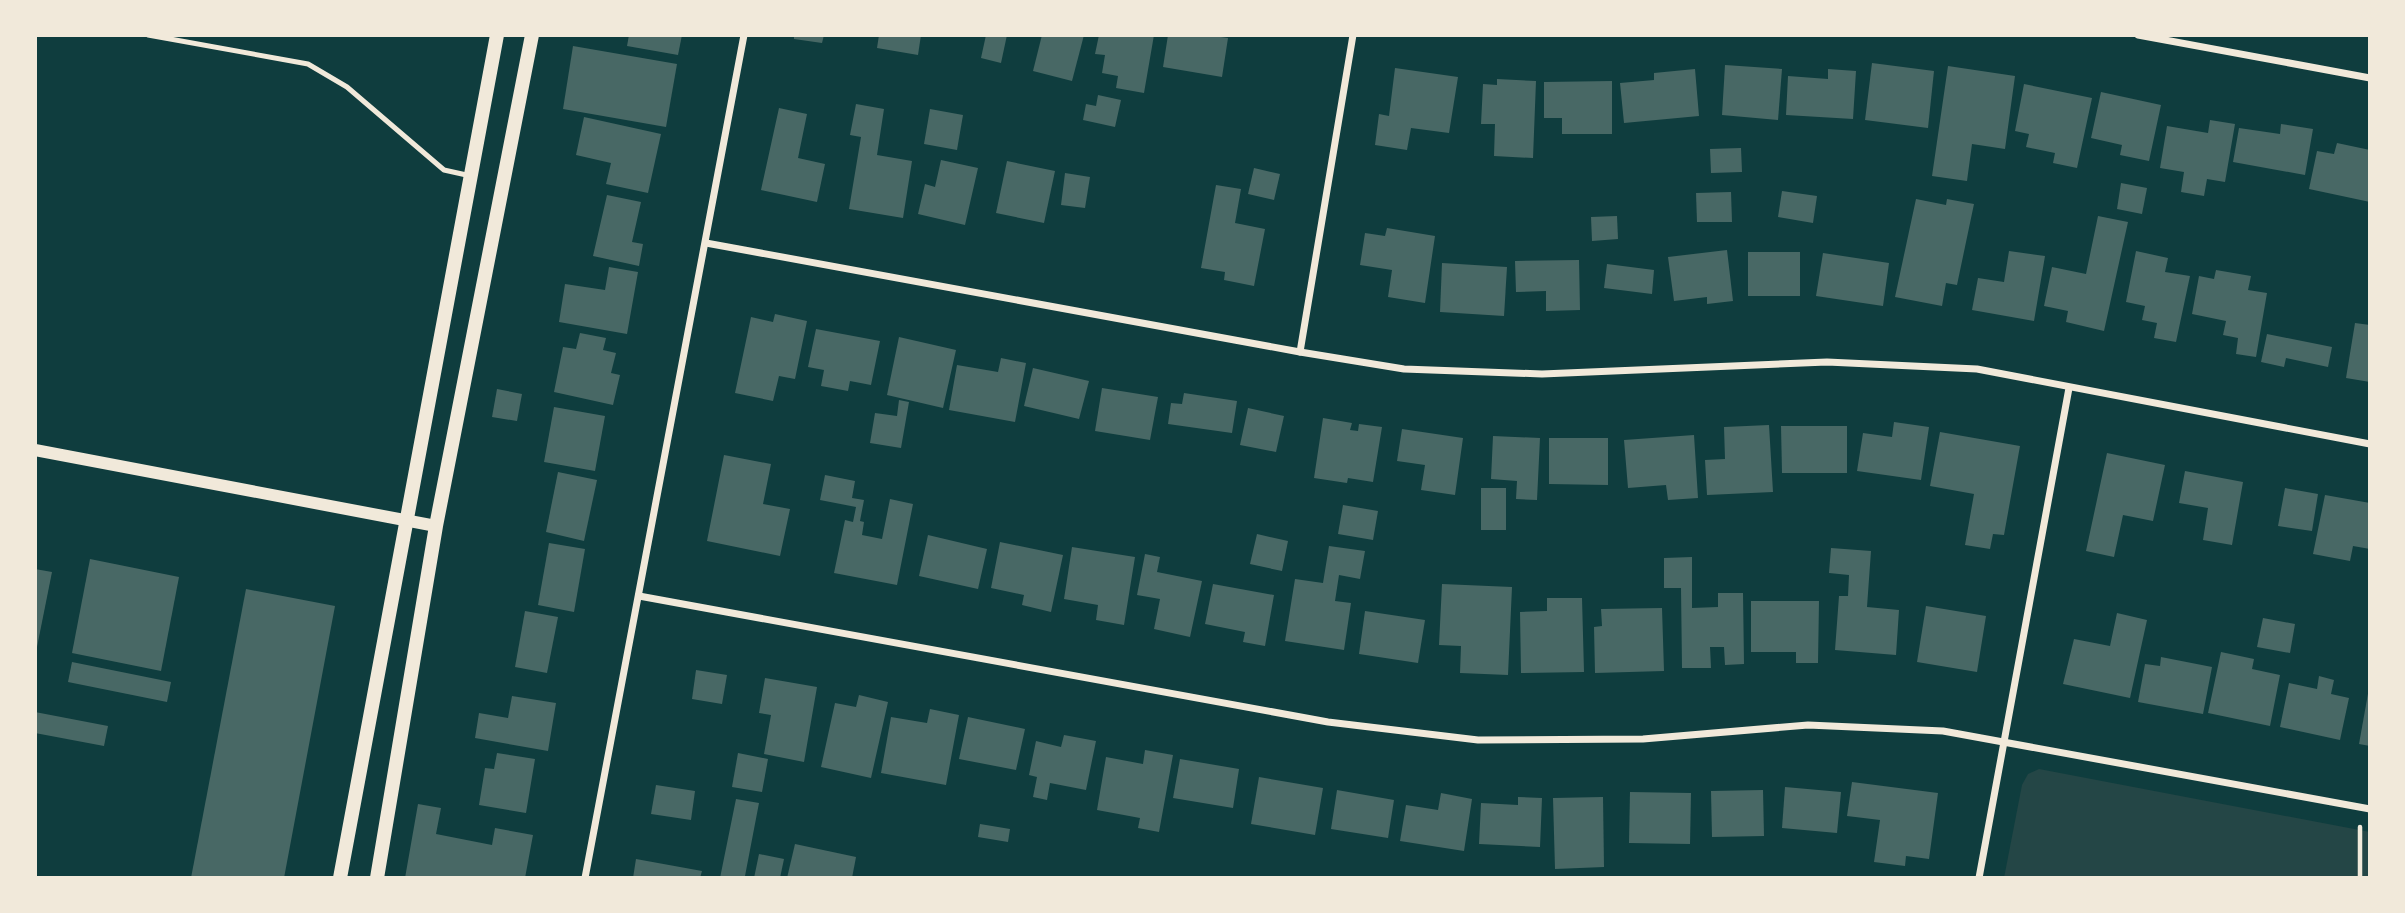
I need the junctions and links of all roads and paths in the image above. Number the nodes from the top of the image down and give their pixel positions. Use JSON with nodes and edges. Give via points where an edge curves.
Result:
{"nodes":[{"id":1,"x":148,"y":35,"type":"edge"},
{"id":2,"x":497,"y":35,"type":"edge"},
{"id":3,"x":531,"y":35,"type":"edge"},
{"id":4,"x":744,"y":35,"type":"edge"},
{"id":5,"x":1353,"y":35,"type":"edge"},
{"id":6,"x":2138,"y":35,"type":"edge"},
{"id":7,"x":2370,"y":78,"type":"edge"},
{"id":8,"x":471,"y":176,"type":"junction"},
{"id":9,"x":706,"y":243,"type":"junction"},
{"id":10,"x":1300,"y":352,"type":"junction"},
{"id":11,"x":2069,"y":388,"type":"junction"},
{"id":12,"x":2370,"y":444,"type":"edge"},
{"id":13,"x":35,"y":450,"type":"edge"},
{"id":14,"x":405,"y":520,"type":"junction"},
{"id":15,"x":436,"y":526,"type":"junction"},
{"id":16,"x":639,"y":596,"type":"junction"},
{"id":17,"x":2006,"y":742,"type":"junction"},
{"id":18,"x":2370,"y":809,"type":"edge"},
{"id":19,"x":2360,"y":827,"type":"dead end"},
{"id":20,"x":340,"y":878,"type":"edge"},
{"id":21,"x":377,"y":878,"type":"edge"},
{"id":22,"x":585,"y":878,"type":"edge"},
{"id":23,"x":1979,"y":878,"type":"edge"},
{"id":24,"x":2360,"y":878,"type":"edge"}],
"edges":[{"from":1,"to":8,"type":"lane","via":[[308,64],[347,86],[444,170]]},
{"from":2,"to":8,"type":"main road"},
{"from":3,"to":15,"type":"main road"},
{"from":4,"to":9,"type":"street"},
{"from":5,"to":10,"type":"street"},
{"from":6,"to":7,"type":"street"},
{"from":8,"to":14,"type":"main road"},
{"from":9,"to":10,"type":"street"},
{"from":9,"to":16,"type":"street"},
{"from":10,"to":11,"type":"street","via":[[1404,369],[1542,374],[1827,362],[1977,369]]},
{"from":11,"to":12,"type":"street"},
{"from":11,"to":17,"type":"street"},
{"from":13,"to":14,"type":"street"},
{"from":14,"to":15,"type":"street"},
{"from":14,"to":20,"type":"main road"},
{"from":15,"to":21,"type":"main road"},
{"from":16,"to":17,"type":"street","via":[[1328,722],[1478,740],[1643,739],[1808,725],[1943,731]]},
{"from":16,"to":22,"type":"street"},
{"from":17,"to":18,"type":"street"},
{"from":17,"to":23,"type":"street"},
{"from":19,"to":24,"type":"path"}]}
